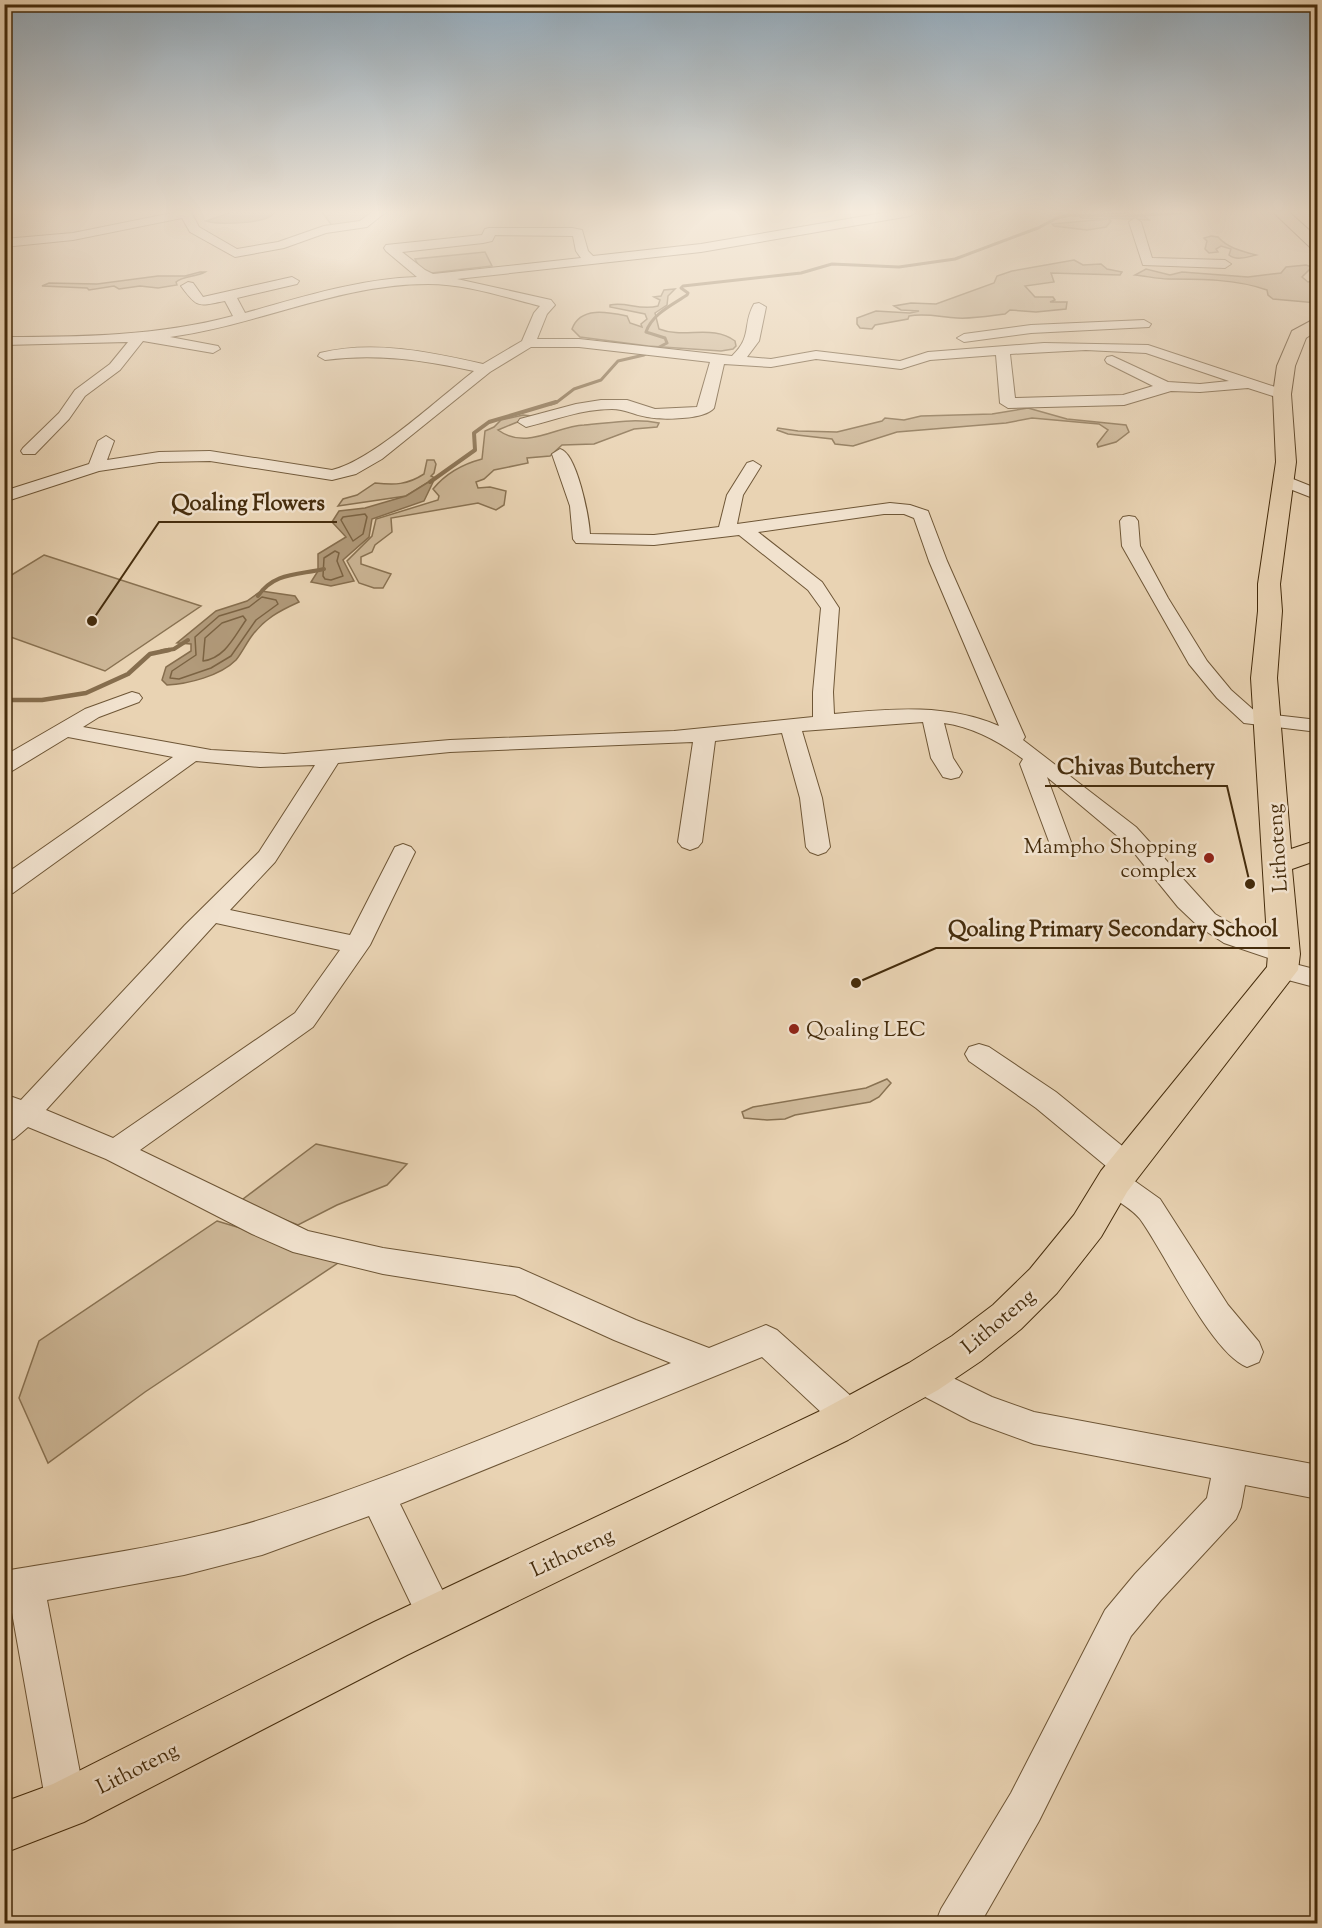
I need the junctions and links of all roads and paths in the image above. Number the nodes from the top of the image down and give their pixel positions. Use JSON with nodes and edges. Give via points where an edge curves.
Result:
{"nodes":[{"id":1,"x":233,"y":302,"type":"edge"},
{"id":2,"x":295,"y":302,"type":"edge"},
{"id":3,"x":541,"y":302,"type":"edge"},
{"id":4,"x":759,"y":307,"type":"dead end"},
{"id":5,"x":240,"y":317,"type":"junction"},
{"id":6,"x":1317,"y":322,"type":"edge"},
{"id":7,"x":1144,"y":324,"type":"dead end"},
{"id":8,"x":141,"y":336,"type":"junction"},
{"id":9,"x":4,"y":341,"type":"edge"},
{"id":10,"x":528,"y":343,"type":"junction"},
{"id":11,"x":213,"y":350,"type":"dead end"},
{"id":12,"x":1002,"y":351,"type":"junction"},
{"id":13,"x":325,"y":356,"type":"dead end"},
{"id":14,"x":928,"y":356,"type":"junction"},
{"id":15,"x":718,"y":359,"type":"junction"},
{"id":16,"x":1112,"y":360,"type":"dead end"},
{"id":17,"x":735,"y":361,"type":"junction"},
{"id":18,"x":485,"y":369,"type":"junction"},
{"id":19,"x":1248,"y":383,"type":"junction"},
{"id":20,"x":1166,"y":387,"type":"junction"},
{"id":21,"x":1282,"y":394,"type":"junction"},
{"id":22,"x":526,"y":422,"type":"dead end"},
{"id":23,"x":106,"y":441,"type":"dead end"},
{"id":24,"x":560,"y":454,"type":"dead end"},
{"id":25,"x":753,"y":466,"type":"dead end"},
{"id":26,"x":96,"y":467,"type":"junction"},
{"id":27,"x":76,"y":474,"type":"junction"},
{"id":28,"x":1283,"y":480,"type":"junction"},
{"id":29,"x":1317,"y":495,"type":"edge"},
{"id":30,"x":4,"y":497,"type":"edge"},
{"id":31,"x":1129,"y":520,"type":"dead end"},
{"id":32,"x":735,"y":530,"type":"junction"},
{"id":33,"x":132,"y":698,"type":"dead end"},
{"id":34,"x":932,"y":716,"type":"junction"},
{"id":35,"x":824,"y":720,"type":"junction"},
{"id":36,"x":1268,"y":720,"type":"junction"},
{"id":37,"x":790,"y":725,"type":"junction"},
{"id":38,"x":1317,"y":726,"type":"edge"},
{"id":39,"x":66,"y":730,"type":"junction"},
{"id":40,"x":705,"y":735,"type":"junction"},
{"id":41,"x":1009,"y":740,"type":"junction"},
{"id":42,"x":190,"y":755,"type":"junction"},
{"id":43,"x":330,"y":759,"type":"junction"},
{"id":44,"x":1036,"y":759,"type":"junction"},
{"id":45,"x":4,"y":766,"type":"edge"},
{"id":46,"x":951,"y":772,"type":"dead end"},
{"id":47,"x":690,"y":842,"type":"dead end"},
{"id":48,"x":1059,"y":842,"type":"dead end"},
{"id":49,"x":818,"y":847,"type":"dead end"},
{"id":50,"x":1317,"y":849,"type":"edge"},
{"id":51,"x":403,"y":852,"type":"dead end"},
{"id":52,"x":1278,"y":861,"type":"junction"},
{"id":53,"x":4,"y":887,"type":"edge"},
{"id":54,"x":212,"y":914,"type":"junction"},
{"id":55,"x":357,"y":945,"type":"junction"},
{"id":56,"x":1283,"y":962,"type":"junction"},
{"id":57,"x":1317,"y":978,"type":"edge"},
{"id":58,"x":979,"y":1054,"type":"dead end"},
{"id":59,"x":12,"y":1116,"type":"edge"},
{"id":60,"x":116,"y":1151,"type":"junction"},
{"id":61,"x":1121,"y":1174,"type":"junction"},
{"id":62,"x":1247,"y":1352,"type":"dead end"},
{"id":63,"x":708,"y":1362,"type":"junction"},
{"id":64,"x":922,"y":1378,"type":"junction"},
{"id":65,"x":850,"y":1417,"type":"junction"},
{"id":66,"x":1231,"y":1465,"type":"junction"},
{"id":67,"x":1317,"y":1482,"type":"edge"},
{"id":68,"x":378,"y":1496,"type":"junction"},
{"id":69,"x":15,"y":1588,"type":"edge"},
{"id":70,"x":436,"y":1616,"type":"junction"},
{"id":71,"x":66,"y":1804,"type":"junction"},
{"id":72,"x":4,"y":1828,"type":"edge"},
{"id":73,"x":956,"y":1923,"type":"edge"}],
"edges":[{"from":1,"to":5,"type":"street"},
{"from":2,"to":5,"type":"street"},
{"from":3,"to":10,"type":"street","via":[[548,305]]},
{"from":4,"to":17,"type":"street","via":[[753,341]]},
{"from":5,"to":8,"type":"street","via":[[201,328]]},
{"from":6,"to":21,"type":"main road","name":"Lithoteng","via":[[1298,335],[1293,344]]},
{"from":7,"to":14,"type":"street","via":[[993,334],[929,348]]},
{"from":8,"to":9,"type":"street"},
{"from":8,"to":11,"type":"street"},
{"from":8,"to":27,"type":"street","via":[[115,367],[80,393],[39,457]]},
{"from":10,"to":15,"type":"street","via":[[571,342]]},
{"from":10,"to":18,"type":"street"},
{"from":12,"to":14,"type":"street"},
{"from":12,"to":19,"type":"street","via":[[1070,346],[1148,349]]},
{"from":12,"to":20,"type":"street","via":[[1008,403],[1124,400]]},
{"from":13,"to":18,"type":"street","via":[[398,352]]},
{"from":14,"to":17,"type":"street","via":[[901,365],[816,355],[771,363]]},
{"from":15,"to":17,"type":"street"},
{"from":15,"to":22,"type":"street","via":[[706,408],[701,411],[647,412],[626,405],[597,406]]},
{"from":16,"to":20,"type":"street"},
{"from":18,"to":26,"type":"street","via":[[376,456],[332,476],[210,456],[159,457]]},
{"from":19,"to":20,"type":"street"},
{"from":19,"to":21,"type":"street"},
{"from":21,"to":28,"type":"main road","name":"Lithoteng","via":[[1286,462]]},
{"from":23,"to":26,"type":"street"},
{"from":24,"to":32,"type":"street","via":[[579,506],[582,539],[654,540]]},
{"from":25,"to":32,"type":"street","via":[[735,495]]},
{"from":26,"to":27,"type":"street"},
{"from":27,"to":30,"type":"street"},
{"from":28,"to":29,"type":"street"},
{"from":28,"to":36,"type":"main road","name":"Lithoteng","via":[[1269,584],[1264,678]]},
{"from":31,"to":36,"type":"street","via":[[1131,546],[1199,664],[1251,720]]},
{"from":32,"to":35,"type":"street","via":[[815,586],[830,608]]},
{"from":32,"to":41,"type":"street","via":[[885,500],[922,515],[1014,737]]},
{"from":33,"to":39,"type":"street","via":[[92,713]]},
{"from":34,"to":35,"type":"street"},
{"from":34,"to":41,"type":"street","via":[[964,721]]},
{"from":34,"to":46,"type":"street","via":[[942,758]]},
{"from":35,"to":37,"type":"street"},
{"from":36,"to":38,"type":"street"},
{"from":36,"to":52,"type":"main road","name":"Lithoteng"},
{"from":37,"to":40,"type":"street"},
{"from":37,"to":49,"type":"street","via":[[811,798]]},
{"from":39,"to":42,"type":"street"},
{"from":39,"to":45,"type":"street"},
{"from":40,"to":43,"type":"street","via":[[447,746]]},
{"from":40,"to":47,"type":"street"},
{"from":41,"to":44,"type":"street"},
{"from":42,"to":43,"type":"street"},
{"from":42,"to":53,"type":"street"},
{"from":43,"to":54,"type":"street","via":[[267,857]]},
{"from":44,"to":48,"type":"street","via":[[1031,765]]},
{"from":44,"to":56,"type":"street","via":[[1140,843],[1217,928]]},
{"from":50,"to":52,"type":"main road"},
{"from":51,"to":55,"type":"street"},
{"from":52,"to":56,"type":"main road","name":"Lithoteng"},
{"from":54,"to":55,"type":"street"},
{"from":54,"to":59,"type":"street"},
{"from":55,"to":60,"type":"street","via":[[304,1020]]},
{"from":56,"to":57,"type":"street"},
{"from":56,"to":61,"type":"main road","name":"Lithoteng"},
{"from":58,"to":61,"type":"street","via":[[1046,1100]]},
{"from":59,"to":60,"type":"street"},
{"from":60,"to":63,"type":"street","via":[[304,1243],[383,1261],[519,1281],[625,1330]]},
{"from":61,"to":62,"type":"street","via":[[1149,1208],[1217,1315]]},
{"from":61,"to":64,"type":"main road","name":"Lithoteng","via":[[1060,1264],[1017,1310],[972,1346]]},
{"from":63,"to":65,"type":"street","via":[[766,1340]]},
{"from":63,"to":68,"type":"street"},
{"from":64,"to":65,"type":"main road","name":"Lithoteng"},
{"from":64,"to":66,"type":"street","via":[[983,1410],[1034,1428]]},
{"from":65,"to":70,"type":"main road","name":"Lithoteng"},
{"from":66,"to":67,"type":"street"},
{"from":66,"to":73,"type":"street","via":[[1223,1507],[1118,1623],[1025,1807]]},
{"from":68,"to":69,"type":"street","via":[[262,1537],[184,1557]]},
{"from":68,"to":70,"type":"street"},
{"from":69,"to":71,"type":"street"},
{"from":70,"to":71,"type":"main road","name":"Lithoteng"},
{"from":71,"to":72,"type":"main road","name":"Lithoteng"}]}
